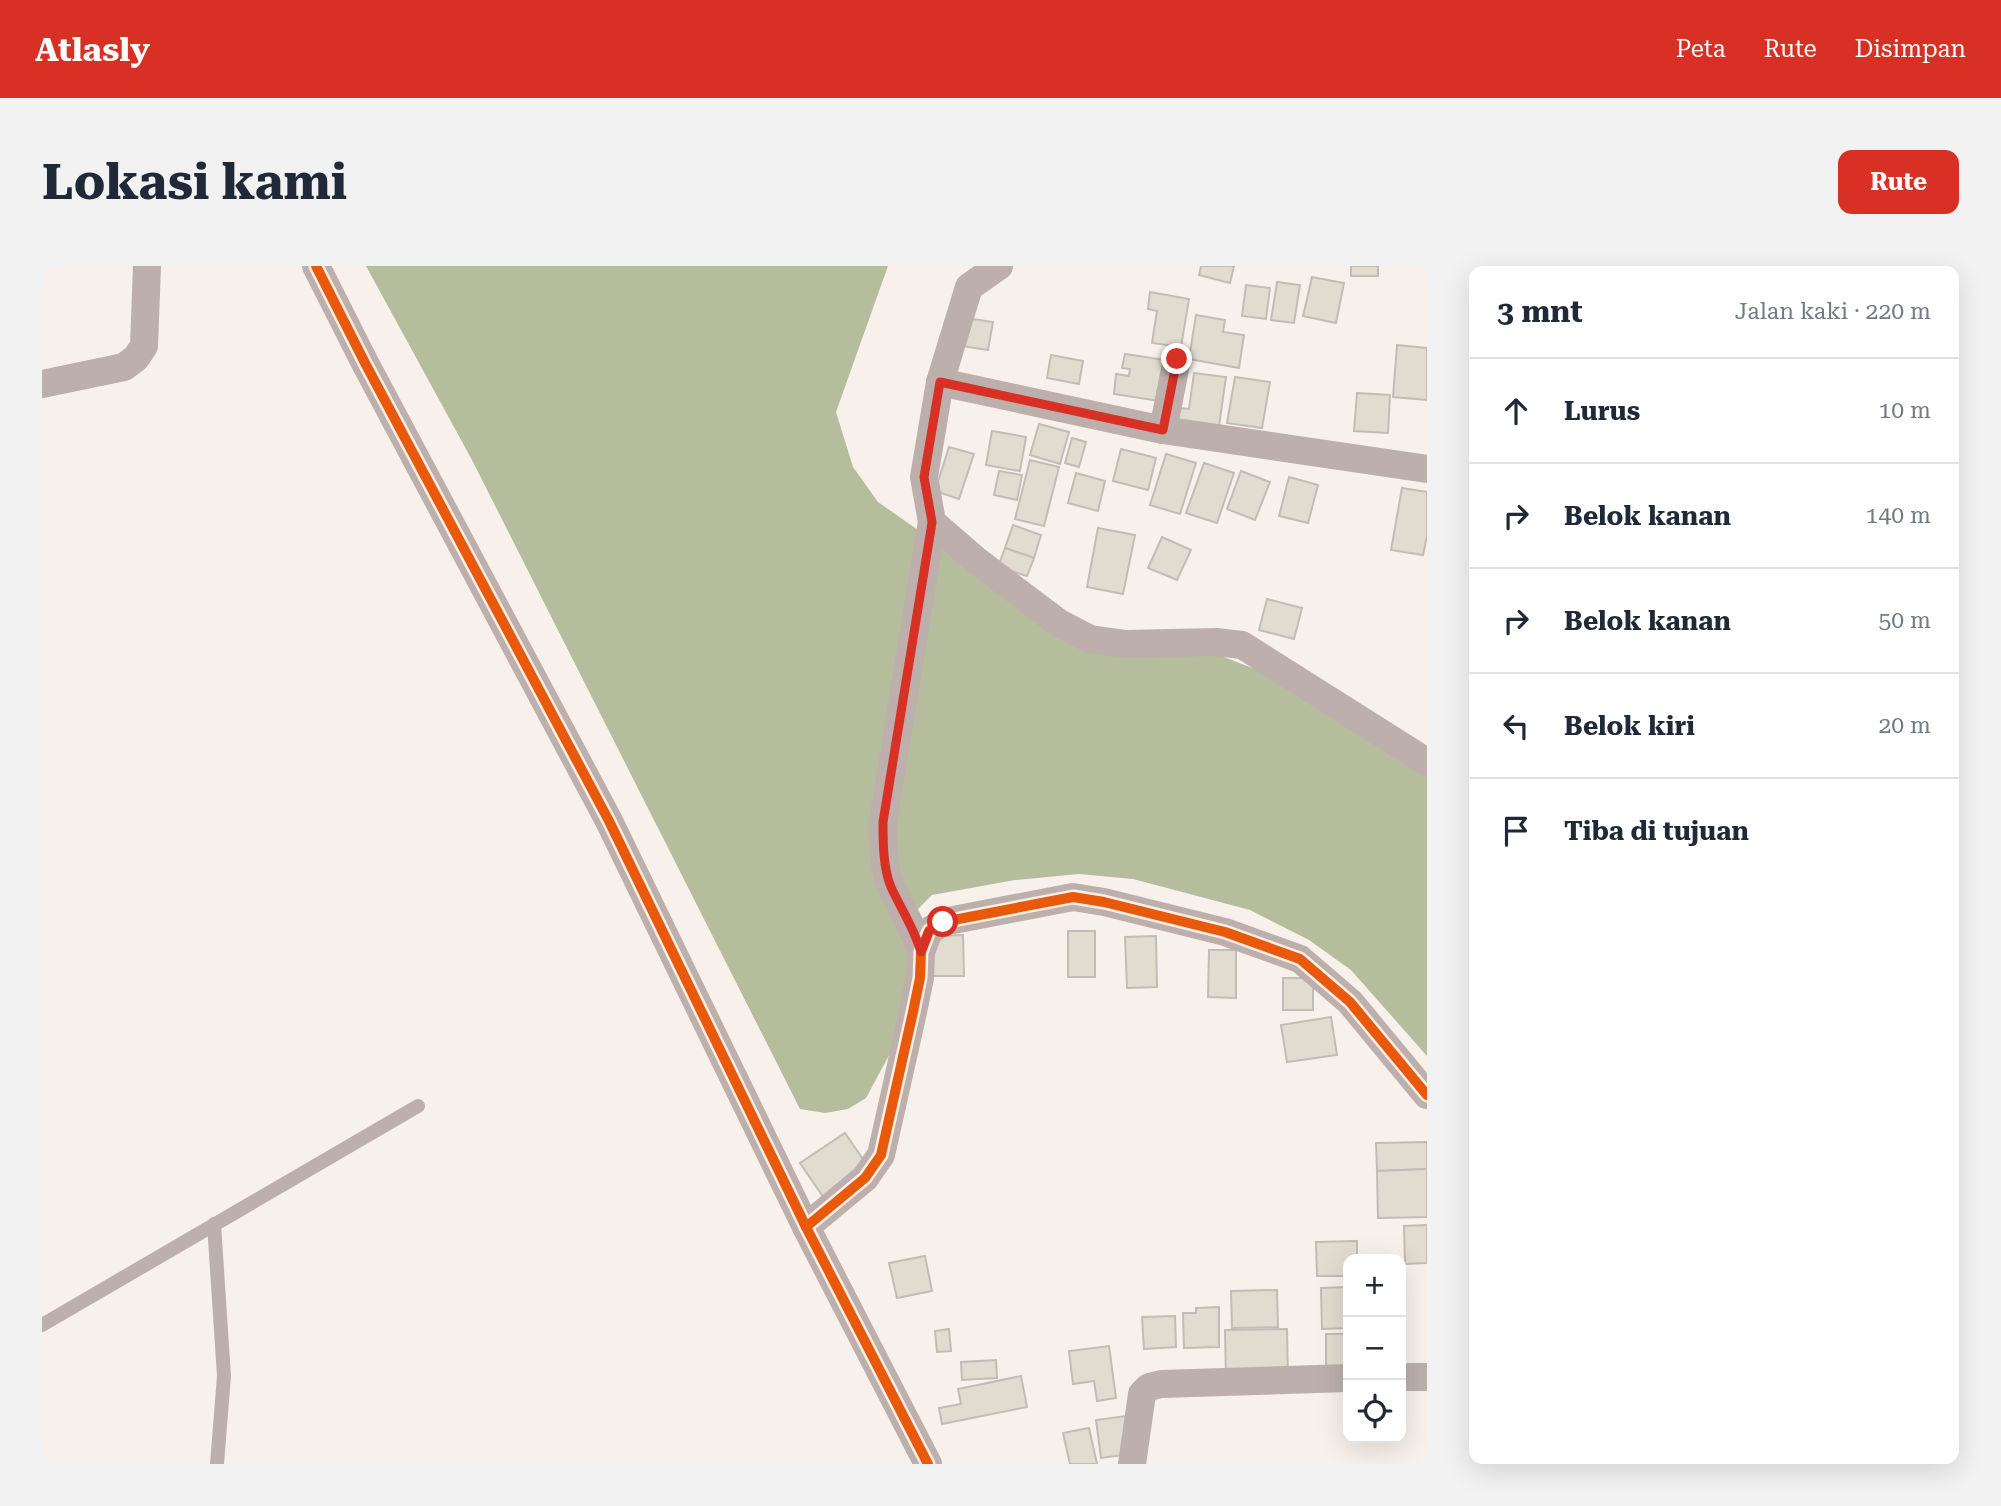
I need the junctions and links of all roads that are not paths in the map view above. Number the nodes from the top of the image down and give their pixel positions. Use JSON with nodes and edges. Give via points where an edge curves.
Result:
{"nodes":[{"id":1,"x":147,"y":266,"type":"edge"},
{"id":2,"x":316,"y":266,"type":"edge"},
{"id":3,"x":999,"y":266,"type":"edge"},
{"id":4,"x":1177,"y":359,"type":"dead end"},
{"id":5,"x":940,"y":382,"type":"junction"},
{"id":6,"x":42,"y":384,"type":"edge"},
{"id":7,"x":1163,"y":430,"type":"junction"},
{"id":8,"x":1427,"y":469,"type":"edge"},
{"id":9,"x":932,"y":525,"type":"junction"},
{"id":10,"x":1427,"y":762,"type":"edge"},
{"id":11,"x":920,"y":946,"type":"junction"},
{"id":12,"x":1427,"y":1095,"type":"edge"},
{"id":13,"x":418,"y":1106,"type":"dead end"},
{"id":14,"x":214,"y":1224,"type":"junction"},
{"id":15,"x":806,"y":1227,"type":"junction"},
{"id":16,"x":42,"y":1325,"type":"edge"},
{"id":17,"x":1406,"y":1377,"type":"edge"},
{"id":18,"x":1427,"y":1377,"type":"edge"},
{"id":19,"x":1343,"y":1378,"type":"edge"},
{"id":20,"x":217,"y":1464,"type":"edge"},
{"id":21,"x":928,"y":1464,"type":"edge"},
{"id":22,"x":1132,"y":1464,"type":"edge"}],
"edges":[{"from":1,"to":6,"type":"street","via":[[144,346],[136,358],[124,367]]},
{"from":2,"to":15,"type":"street","via":[[609,821]]},
{"from":3,"to":5,"type":"street","via":[[969,287]]},
{"from":4,"to":7,"type":"street"},
{"from":5,"to":7,"type":"street"},
{"from":5,"to":9,"type":"street","via":[[924,477]]},
{"from":7,"to":8,"type":"street"},
{"from":9,"to":10,"type":"street","via":[[1059,623],[1090,639],[1126,644],[1242,645]]},
{"from":9,"to":11,"type":"street","via":[[883,822],[889,884]]},
{"from":11,"to":12,"type":"street","via":[[929,931],[943,922],[1073,897],[1225,932],[1300,959],[1350,1002]]},
{"from":11,"to":15,"type":"street","via":[[916,1001],[881,1155],[865,1178]]},
{"from":13,"to":14,"type":"lane"},
{"from":14,"to":16,"type":"lane"},
{"from":14,"to":20,"type":"lane","via":[[224,1376]]},
{"from":15,"to":21,"type":"street"},
{"from":17,"to":18,"type":"street"},
{"from":19,"to":22,"type":"street","via":[[1149,1387],[1142,1394]]}]}
